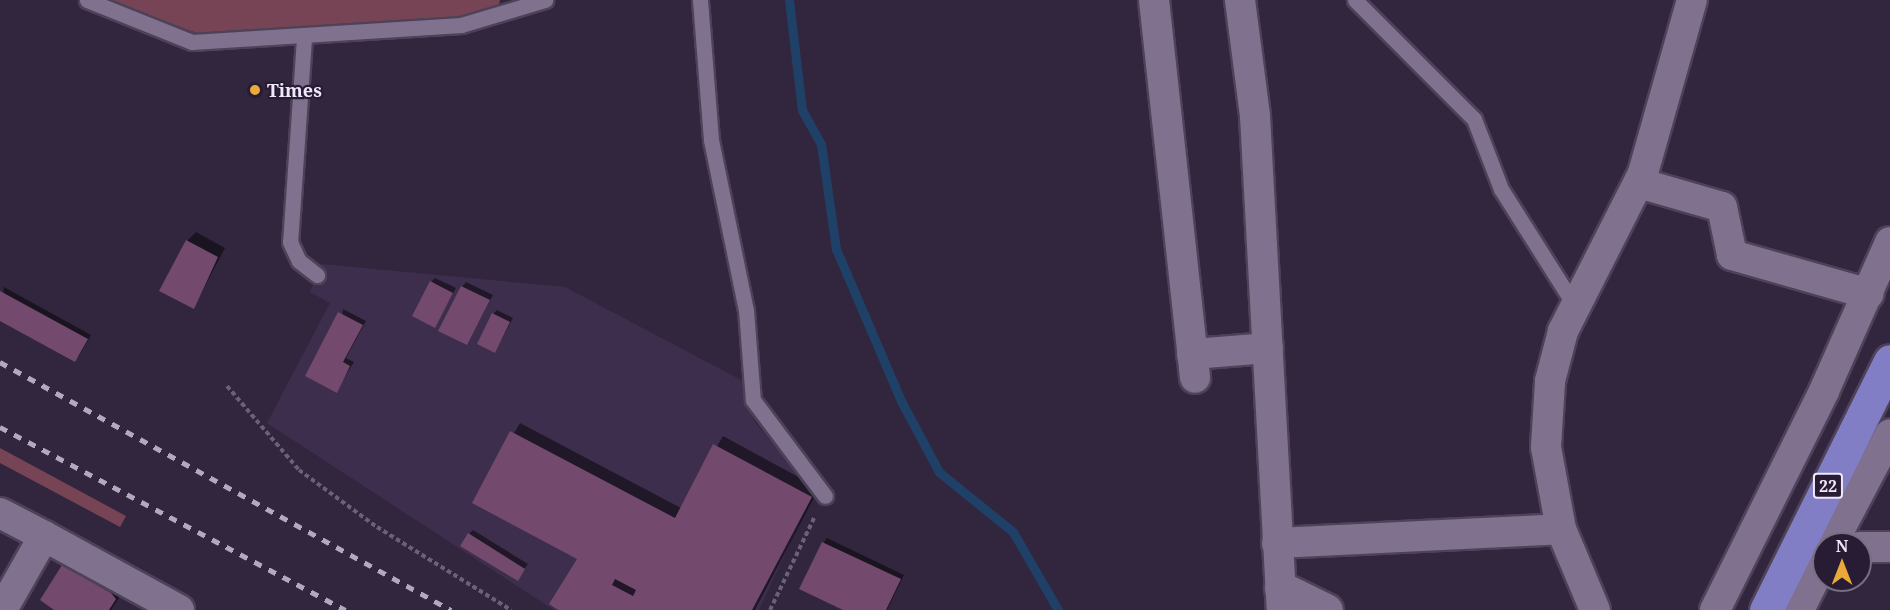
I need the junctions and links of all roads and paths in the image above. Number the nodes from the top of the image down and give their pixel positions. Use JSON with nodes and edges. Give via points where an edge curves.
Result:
{"nodes":[{"id":1,"x":87,"y":0,"type":"edge"},
{"id":2,"x":545,"y":0,"type":"edge"},
{"id":3,"x":700,"y":0,"type":"edge"},
{"id":4,"x":1155,"y":0,"type":"edge"},
{"id":5,"x":1240,"y":0,"type":"edge"},
{"id":6,"x":1355,"y":0,"type":"edge"},
{"id":7,"x":1692,"y":0,"type":"edge"},
{"id":8,"x":304,"y":38,"type":"junction"},
{"id":9,"x":1639,"y":183,"type":"junction"},
{"id":10,"x":1890,"y":242,"type":"edge"},
{"id":11,"x":317,"y":275,"type":"dead end"},
{"id":12,"x":1869,"y":294,"type":"junction"},
{"id":13,"x":1575,"y":306,"type":"junction"},
{"id":14,"x":1268,"y":348,"type":"junction"},
{"id":15,"x":1890,"y":361,"type":"edge"},
{"id":16,"x":227,"y":386,"type":"dead end"},
{"id":17,"x":1890,"y":434,"type":"edge"},
{"id":18,"x":825,"y":496,"type":"joint"},
{"id":19,"x":0,"y":513,"type":"edge"},
{"id":20,"x":1562,"y":529,"type":"junction"},
{"id":21,"x":1847,"y":532,"type":"edge"},
{"id":22,"x":44,"y":536,"type":"junction"},
{"id":23,"x":1277,"y":543,"type":"junction"},
{"id":24,"x":1872,"y":547,"type":"edge"},
{"id":25,"x":1890,"y":547,"type":"edge"},
{"id":26,"x":1812,"y":590,"type":"edge"},
{"id":27,"x":1282,"y":599,"type":"edge"},
{"id":28,"x":2,"y":610,"type":"edge"},
{"id":29,"x":179,"y":610,"type":"edge"},
{"id":30,"x":511,"y":610,"type":"edge"},
{"id":31,"x":770,"y":610,"type":"edge"},
{"id":32,"x":1326,"y":610,"type":"edge"},
{"id":33,"x":1595,"y":610,"type":"edge"},
{"id":34,"x":1715,"y":610,"type":"edge"},
{"id":35,"x":1766,"y":610,"type":"edge"},
{"id":36,"x":1799,"y":610,"type":"edge"}],
"edges":[{"from":1,"to":8,"type":"lane","via":[[192,42]]},
{"from":2,"to":8,"type":"lane","via":[[461,25]]},
{"from":3,"to":18,"type":"lane","via":[[711,140],[746,310],[753,400]]},
{"from":4,"to":14,"type":"street","via":[[1193,366]]},
{"from":5,"to":14,"type":"street","via":[[1255,116]]},
{"from":6,"to":13,"type":"lane","via":[[1474,119],[1501,189]]},
{"from":7,"to":9,"type":"street"},
{"from":8,"to":11,"type":"lane","via":[[290,242],[299,261]]},
{"from":9,"to":12,"type":"street","via":[[1722,207],[1732,255]]},
{"from":9,"to":13,"type":"street"},
{"from":10,"to":12,"type":"street"},
{"from":12,"to":34,"type":"street"},
{"from":13,"to":20,"type":"street","via":[[1550,381],[1546,447]]},
{"from":14,"to":23,"type":"street"},
{"from":15,"to":35,"type":"main road","number":"22"},
{"from":16,"to":30,"type":"path","via":[[299,470],[377,527]]},
{"from":17,"to":21,"type":"street"},
{"from":18,"to":31,"type":"path"},
{"from":19,"to":22,"type":"street"},
{"from":20,"to":23,"type":"street"},
{"from":20,"to":33,"type":"street"},
{"from":22,"to":28,"type":"street"},
{"from":22,"to":29,"type":"street"},
{"from":23,"to":27,"type":"street"},
{"from":24,"to":25,"type":"street"},
{"from":26,"to":36,"type":"street"},
{"from":27,"to":32,"type":"street"}]}
